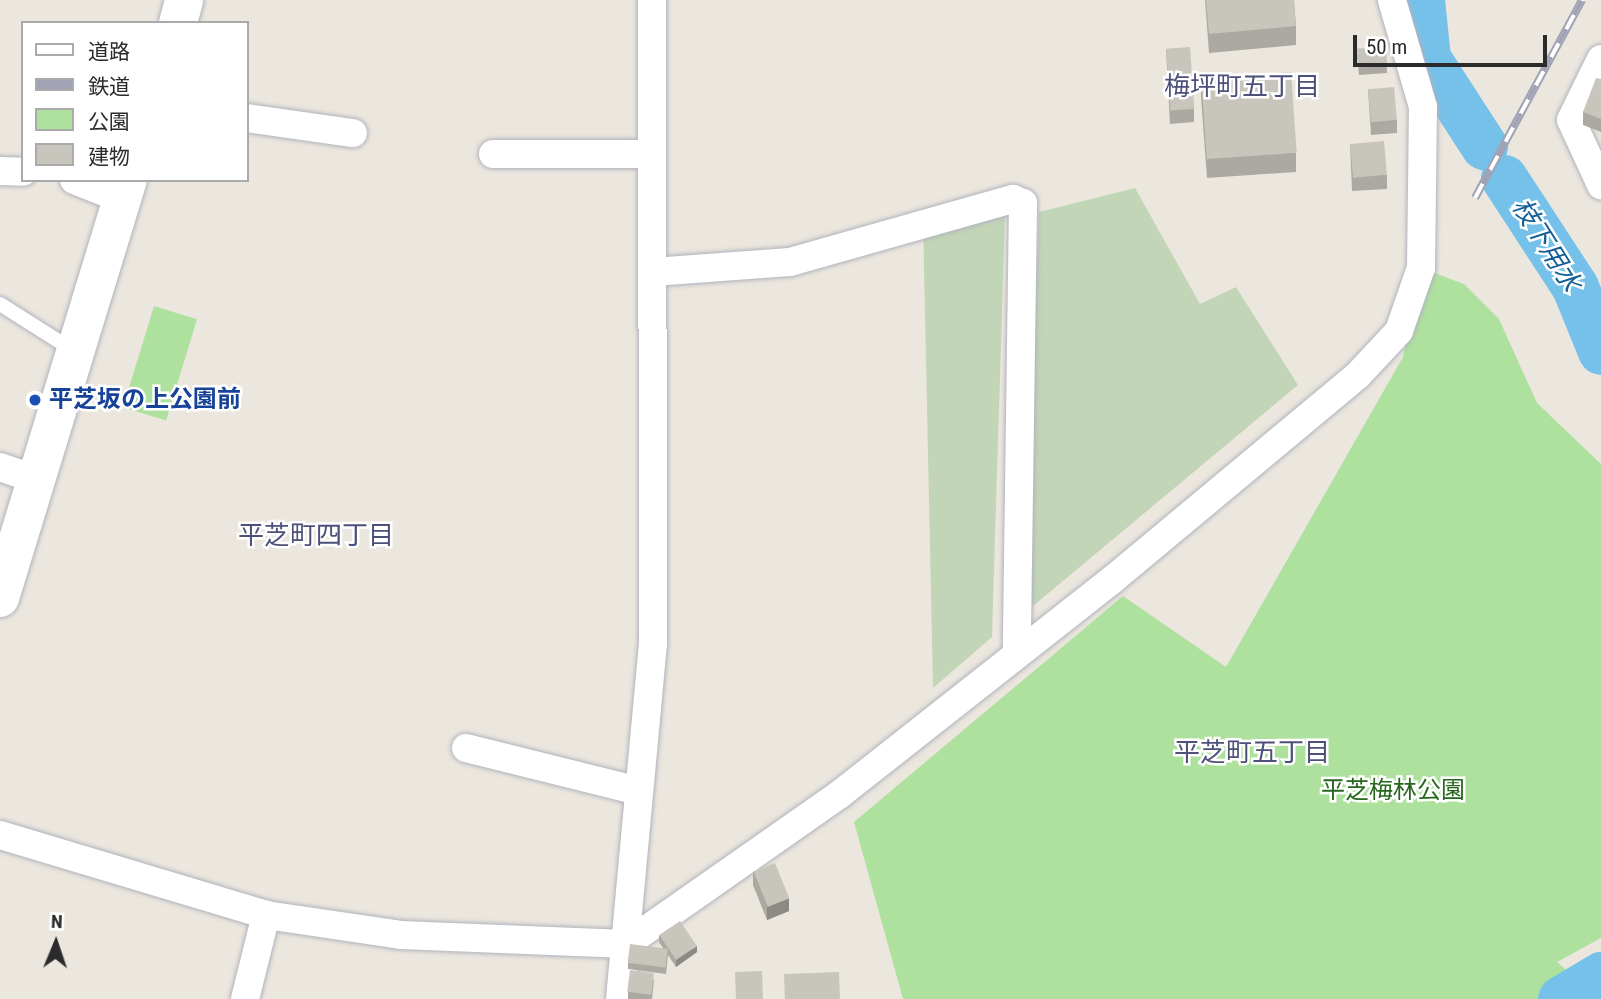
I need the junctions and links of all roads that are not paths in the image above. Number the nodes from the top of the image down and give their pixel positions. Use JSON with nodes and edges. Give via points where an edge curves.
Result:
{"nodes":[{"id":1,"x":184,"y":0,"type":"edge"},
{"id":2,"x":652,"y":0,"type":"edge"},
{"id":3,"x":1392,"y":0,"type":"edge"},
{"id":4,"x":179,"y":21,"type":"edge"},
{"id":5,"x":1601,"y":59,"type":"edge"},
{"id":6,"x":248,"y":118,"type":"edge"},
{"id":7,"x":353,"y":133,"type":"dead end"},
{"id":8,"x":493,"y":154,"type":"dead end"},
{"id":9,"x":649,"y":154,"type":"junction"},
{"id":10,"x":0,"y":171,"type":"edge"},
{"id":11,"x":21,"y":172,"type":"edge"},
{"id":12,"x":84,"y":182,"type":"edge"},
{"id":13,"x":1601,"y":185,"type":"edge"},
{"id":14,"x":125,"y":190,"type":"edge"},
{"id":15,"x":653,"y":272,"type":"junction"},
{"id":16,"x":0,"y":304,"type":"edge"},
{"id":17,"x":75,"y":352,"type":"junction"},
{"id":18,"x":17,"y":473,"type":"edge"},
{"id":19,"x":0,"y":598,"type":"edge"},
{"id":20,"x":1017,"y":654,"type":"junction"},
{"id":21,"x":466,"y":748,"type":"dead end"},
{"id":22,"x":638,"y":791,"type":"junction"},
{"id":23,"x":0,"y":835,"type":"edge"},
{"id":24,"x":266,"y":915,"type":"junction"},
{"id":25,"x":626,"y":944,"type":"junction"},
{"id":26,"x":245,"y":999,"type":"edge"},
{"id":27,"x":620,"y":999,"type":"edge"}],
"edges":[{"from":1,"to":4,"type":"street"},
{"from":2,"to":9,"type":"street"},
{"from":3,"to":20,"type":"street","via":[[1423,107],[1421,268],[1404,323],[1358,375]]},
{"from":5,"to":13,"type":"street","via":[[1572,121]]},
{"from":6,"to":7,"type":"street"},
{"from":8,"to":9,"type":"street"},
{"from":9,"to":15,"type":"street"},
{"from":10,"to":11,"type":"street"},
{"from":12,"to":14,"type":"street"},
{"from":14,"to":17,"type":"street"},
{"from":15,"to":20,"type":"street","via":[[790,262],[1013,199],[1023,203]]},
{"from":15,"to":22,"type":"street","via":[[653,645]]},
{"from":16,"to":17,"type":"lane"},
{"from":17,"to":18,"type":"street"},
{"from":18,"to":19,"type":"street"},
{"from":20,"to":25,"type":"street","via":[[840,794]]},
{"from":21,"to":22,"type":"street"},
{"from":22,"to":25,"type":"street"},
{"from":23,"to":24,"type":"street"},
{"from":24,"to":25,"type":"street","via":[[401,935]]},
{"from":24,"to":26,"type":"street"},
{"from":25,"to":27,"type":"street"}]}
